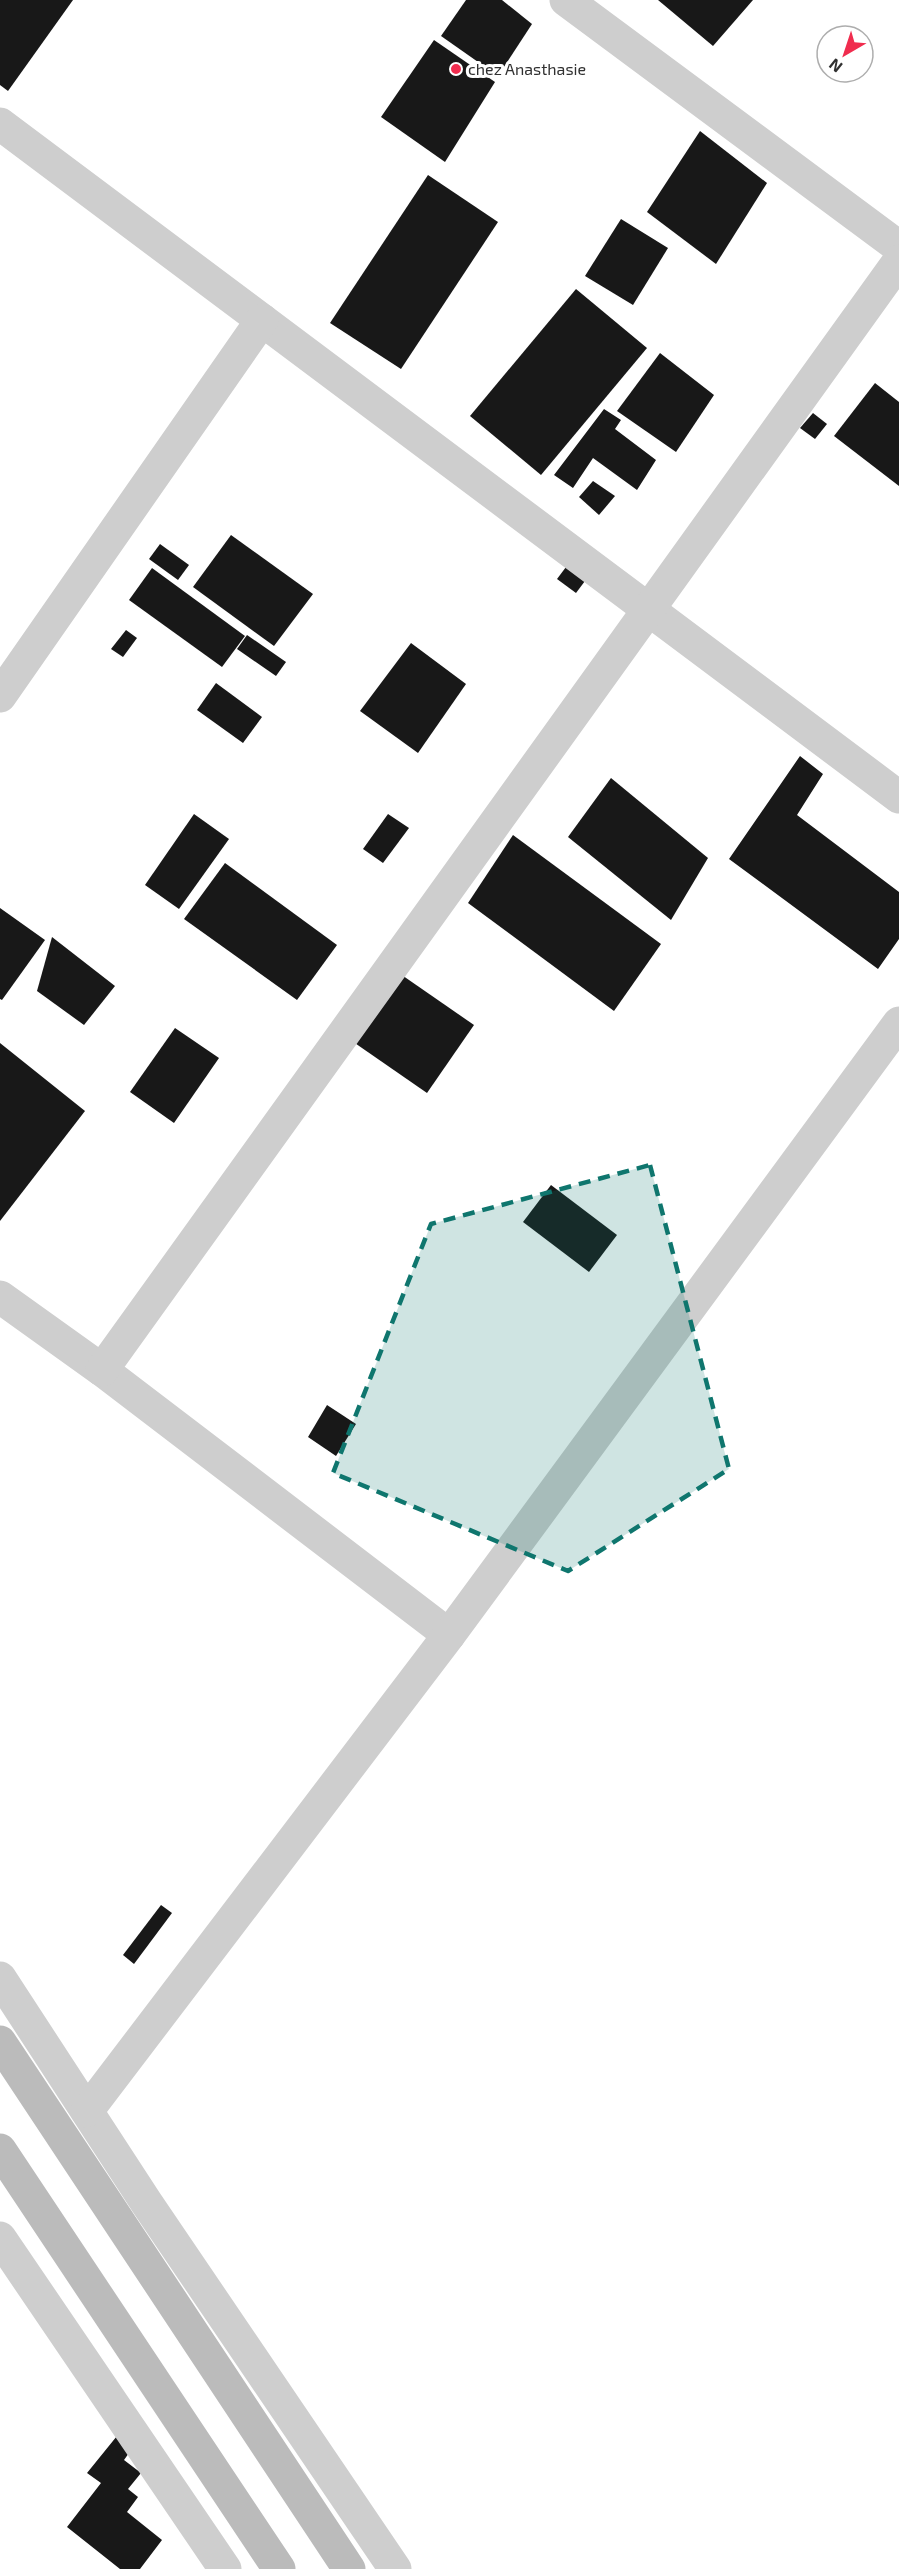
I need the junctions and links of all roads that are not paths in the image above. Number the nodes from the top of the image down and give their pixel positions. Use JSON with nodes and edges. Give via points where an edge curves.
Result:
{"nodes":[{"id":1,"x":566,"y":0,"type":"edge"},
{"id":2,"x":0,"y":124,"type":"edge"},
{"id":3,"x":899,"y":247,"type":"edge"},
{"id":4,"x":899,"y":261,"type":"edge"},
{"id":5,"x":262,"y":320,"type":"junction"},
{"id":6,"x":648,"y":610,"type":"junction"},
{"id":7,"x":2,"y":688,"type":"edge"},
{"id":8,"x":899,"y":797,"type":"edge"},
{"id":9,"x":899,"y":1023,"type":"edge"},
{"id":10,"x":0,"y":1297,"type":"edge"},
{"id":11,"x":102,"y":1370,"type":"junction"},
{"id":12,"x":449,"y":1635,"type":"junction"},
{"id":13,"x":0,"y":1978,"type":"edge"},
{"id":14,"x":0,"y":2042,"type":"edge"},
{"id":15,"x":87,"y":2110,"type":"junction"},
{"id":16,"x":0,"y":2150,"type":"edge"},
{"id":17,"x":0,"y":2238,"type":"edge"},
{"id":18,"x":225,"y":2569,"type":"edge"},
{"id":19,"x":279,"y":2569,"type":"edge"},
{"id":20,"x":349,"y":2569,"type":"edge"},
{"id":21,"x":395,"y":2569,"type":"edge"}],
"edges":[{"from":1,"to":3,"type":"street"},
{"from":2,"to":5,"type":"street"},
{"from":4,"to":6,"type":"street"},
{"from":5,"to":6,"type":"street"},
{"from":5,"to":7,"type":"street"},
{"from":6,"to":8,"type":"street"},
{"from":6,"to":11,"type":"street"},
{"from":9,"to":12,"type":"street"},
{"from":10,"to":11,"type":"street"},
{"from":11,"to":12,"type":"street"},
{"from":12,"to":15,"type":"street"},
{"from":13,"to":15,"type":"street"},
{"from":14,"to":20,"type":"main road"},
{"from":15,"to":21,"type":"street"},
{"from":16,"to":19,"type":"main road"},
{"from":17,"to":18,"type":"street"}]}
